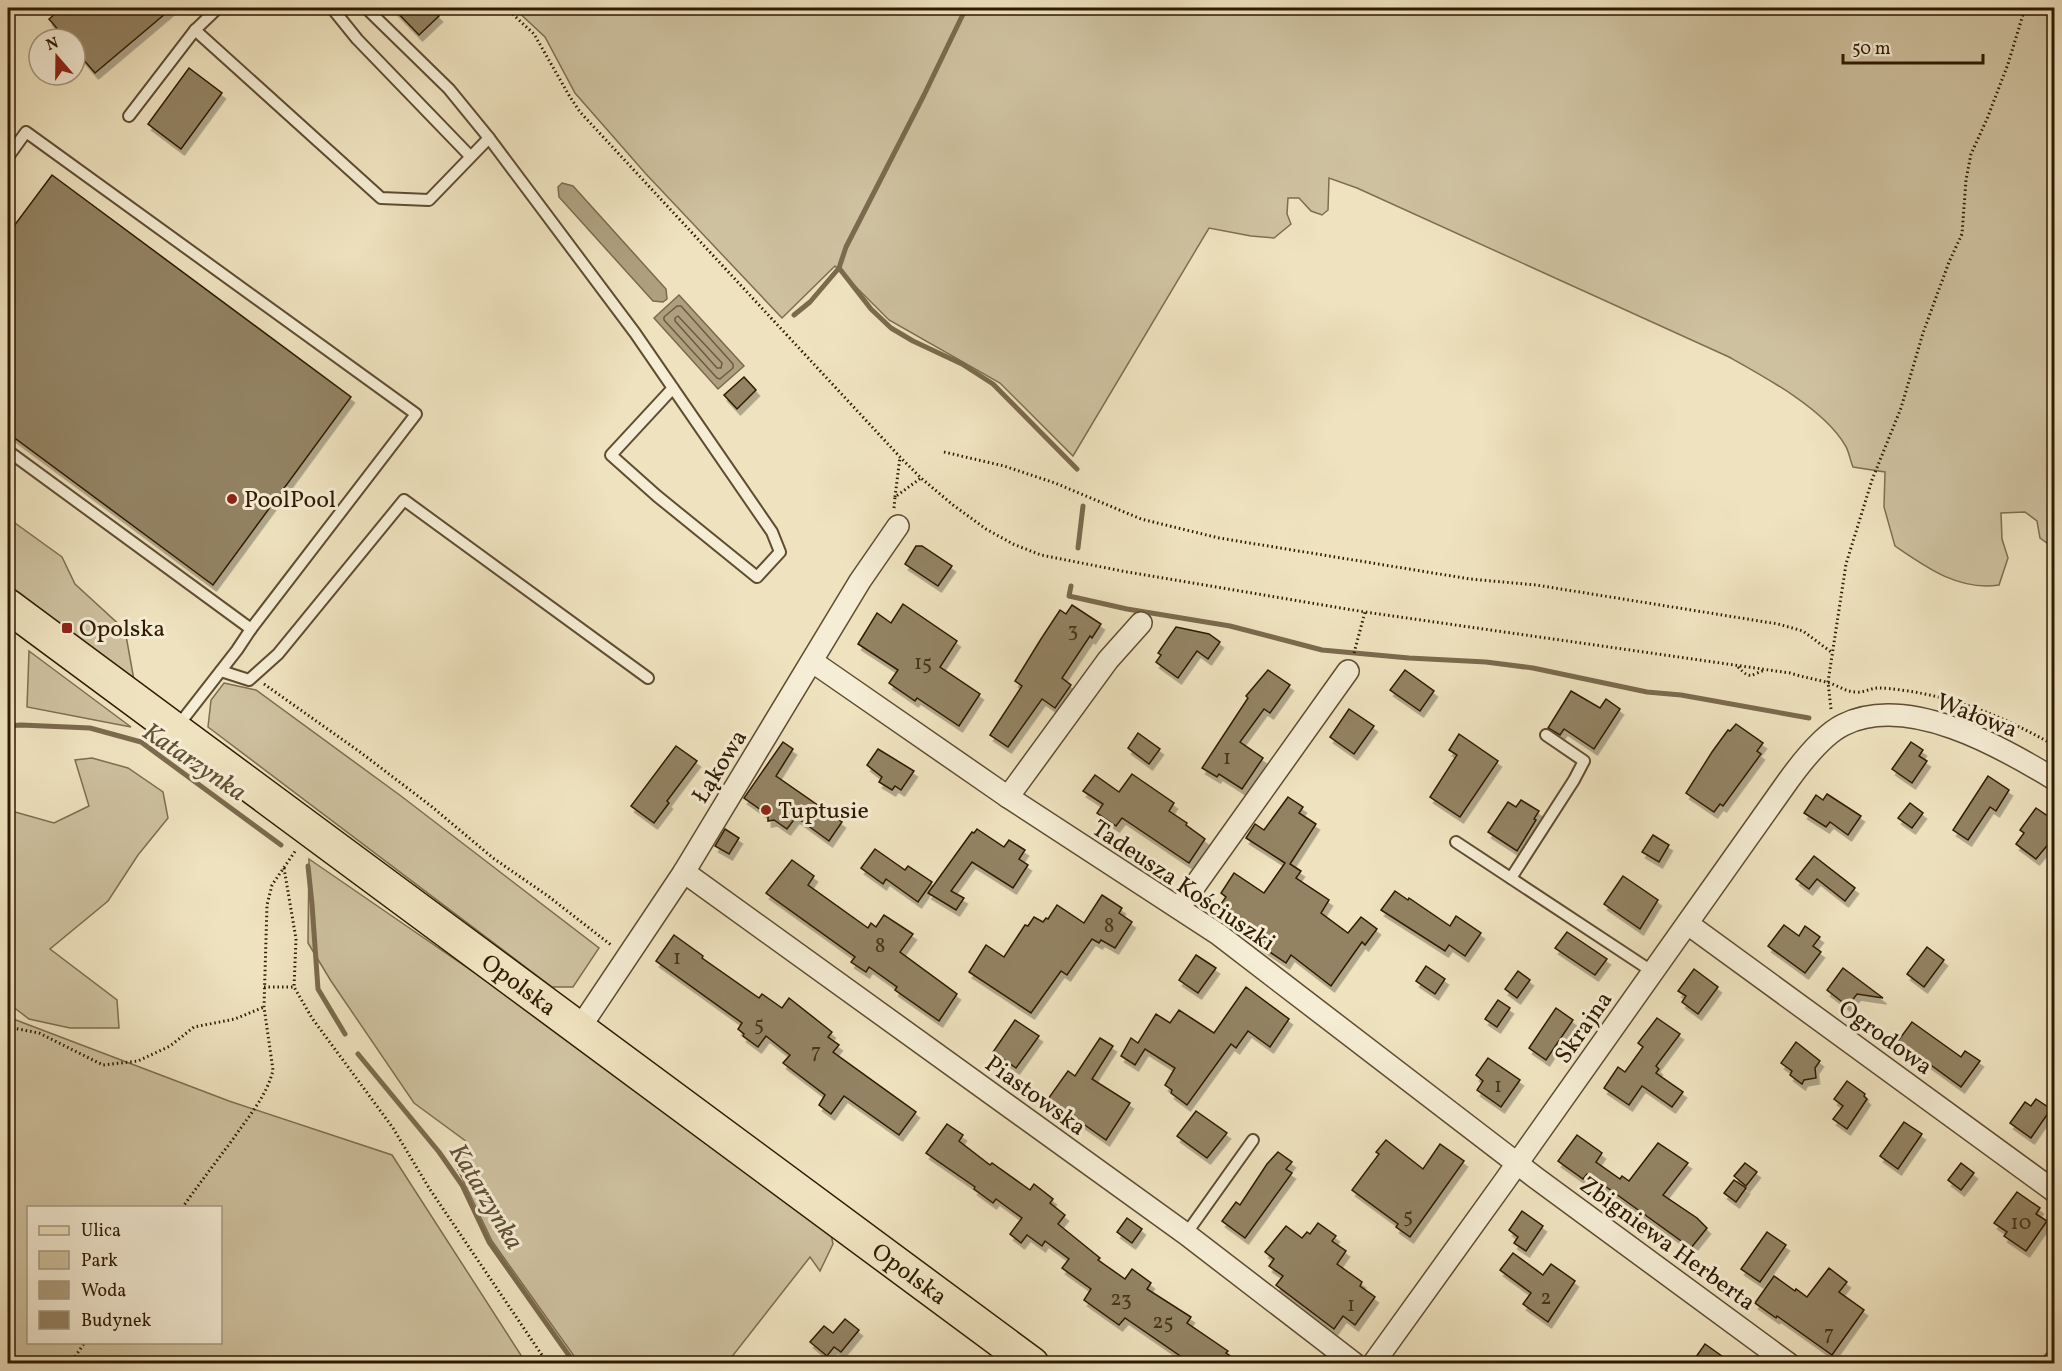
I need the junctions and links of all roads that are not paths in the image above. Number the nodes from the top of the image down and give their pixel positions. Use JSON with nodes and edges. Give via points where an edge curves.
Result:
{"nodes":[{"id":1,"x":218,"y":8,"type":"edge"},
{"id":2,"x":332,"y":8,"type":"edge"},
{"id":3,"x":366,"y":8,"type":"edge"},
{"id":4,"x":195,"y":30,"type":"junction"},
{"id":5,"x":129,"y":116,"type":"dead end"},
{"id":6,"x":489,"y":138,"type":"junction"},
{"id":7,"x":470,"y":156,"type":"junction"},
{"id":8,"x":8,"y":157,"type":"edge"},
{"id":9,"x":673,"y":388,"type":"junction"},
{"id":10,"x":8,"y":451,"type":"edge"},
{"id":11,"x":898,"y":526,"type":"road end"},
{"id":12,"x":8,"y":606,"type":"edge"},
{"id":13,"x":1141,"y":623,"type":"dead end"},
{"id":14,"x":251,"y":629,"type":"junction"},
{"id":15,"x":813,"y":662,"type":"junction"},
{"id":16,"x":221,"y":671,"type":"junction"},
{"id":17,"x":1348,"y":671,"type":"dead end"},
{"id":18,"x":648,"y":678,"type":"dead end"},
{"id":19,"x":1841,"y":726,"type":"joint"},
{"id":20,"x":175,"y":729,"type":"junction"},
{"id":21,"x":1546,"y":735,"type":"dead end"},
{"id":22,"x":2055,"y":779,"type":"edge"},
{"id":23,"x":1008,"y":797,"type":"junction"},
{"id":24,"x":1456,"y":842,"type":"dead end"},
{"id":25,"x":684,"y":872,"type":"junction"},
{"id":26,"x":1511,"y":878,"type":"junction"},
{"id":27,"x":1179,"y":908,"type":"junction"},
{"id":28,"x":1688,"y":924,"type":"junction"},
{"id":29,"x":1653,"y":972,"type":"junction"},
{"id":30,"x":579,"y":1029,"type":"junction"},
{"id":31,"x":1253,"y":1140,"type":"dead end"},
{"id":32,"x":1517,"y":1163,"type":"junction"},
{"id":33,"x":2055,"y":1191,"type":"edge"},
{"id":34,"x":1186,"y":1234,"type":"junction"},
{"id":35,"x":1032,"y":1364,"type":"edge"},
{"id":36,"x":1355,"y":1364,"type":"edge"},
{"id":37,"x":1373,"y":1364,"type":"edge"},
{"id":38,"x":1790,"y":1364,"type":"edge"}],
"edges":[{"from":1,"to":4,"type":"lane"},
{"from":2,"to":7,"type":"lane"},
{"from":3,"to":6,"type":"lane","via":[[449,89]]},
{"from":4,"to":5,"type":"lane"},
{"from":4,"to":7,"type":"lane","via":[[381,198],[429,200]]},
{"from":6,"to":7,"type":"lane"},
{"from":6,"to":9,"type":"lane"},
{"from":8,"to":14,"type":"lane","via":[[26,132],[416,414]]},
{"from":9,"to":9,"type":"lane","via":[[772,532],[780,552],[757,577],[611,455]]},
{"from":10,"to":14,"type":"lane"},
{"from":11,"to":15,"type":"street","name":"Łąkowa","via":[[860,581]]},
{"from":12,"to":20,"type":"main road","name":"Opolska"},
{"from":13,"to":23,"type":"street","via":[[1108,660]]},
{"from":14,"to":16,"type":"lane"},
{"from":15,"to":23,"type":"street","name":"Tadeusza Kościuszki"},
{"from":15,"to":25,"type":"street","name":"Łąkowa"},
{"from":16,"to":18,"type":"lane","via":[[249,680],[278,654],[404,500]]},
{"from":16,"to":20,"type":"lane"},
{"from":17,"to":27,"type":"street"},
{"from":19,"to":22,"type":"street","name":"Wałowa","via":[[1865,717],[1934,722],[1968,733]]},
{"from":19,"to":28,"type":"street","name":"Skrajna","via":[[1805,757]]},
{"from":20,"to":30,"type":"main road","name":"Opolska"},
{"from":21,"to":26,"type":"lane","via":[[1584,761]]},
{"from":23,"to":27,"type":"street","name":"Tadeusza Kościuszki"},
{"from":24,"to":26,"type":"lane"},
{"from":25,"to":30,"type":"street","name":"Łąkowa"},
{"from":25,"to":34,"type":"street","name":"Piastowska"},
{"from":26,"to":29,"type":"lane"},
{"from":27,"to":32,"type":"street","name":"Tadeusza Kościuszki"},
{"from":28,"to":29,"type":"street","name":"Skrajna"},
{"from":28,"to":33,"type":"street","name":"Ogrodowa"},
{"from":29,"to":32,"type":"street","name":"Skrajna"},
{"from":30,"to":35,"type":"main road","name":"Opolska"},
{"from":31,"to":34,"type":"lane"},
{"from":32,"to":37,"type":"street","name":"Skrajna"},
{"from":32,"to":38,"type":"street","name":"Zbigniewa Herberta"},
{"from":34,"to":36,"type":"street","name":"Piastowska"}]}
